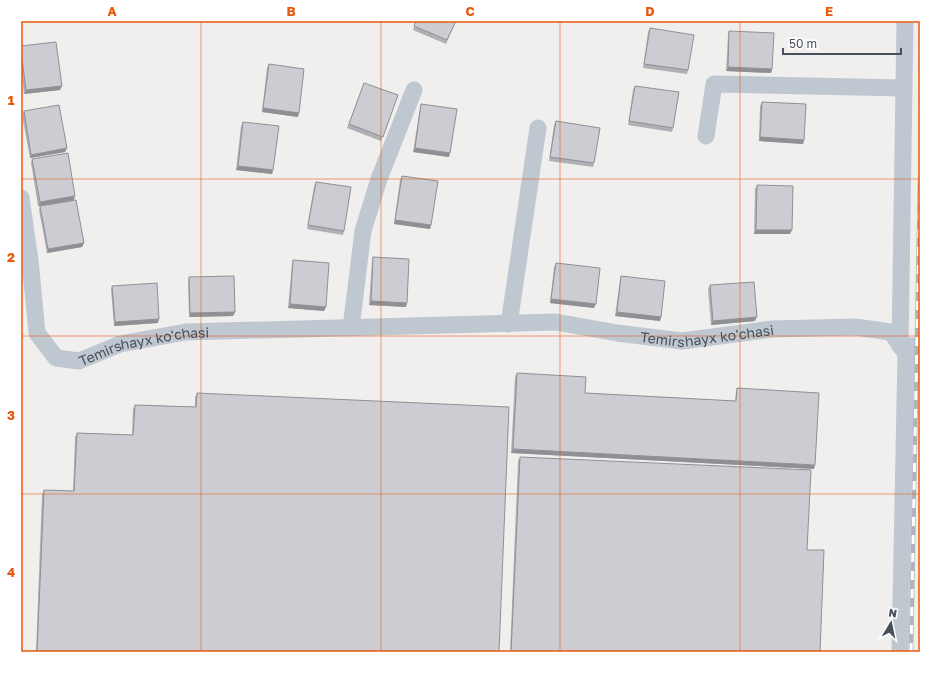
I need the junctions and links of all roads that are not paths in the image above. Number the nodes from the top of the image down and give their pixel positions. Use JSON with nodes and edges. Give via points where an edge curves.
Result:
{"nodes":[{"id":1,"x":905,"y":21,"type":"edge"},
{"id":2,"x":904,"y":88,"type":"junction"},
{"id":3,"x":414,"y":90,"type":"dead end"},
{"id":4,"x":538,"y":128,"type":"dead end"},
{"id":5,"x":706,"y":136,"type":"dead end"},
{"id":6,"x":21,"y":198,"type":"edge"},
{"id":7,"x":509,"y":324,"type":"junction"},
{"id":8,"x":351,"y":328,"type":"junction"},
{"id":9,"x":900,"y":346,"type":"junction"},
{"id":10,"x":920,"y":346,"type":"edge"},
{"id":11,"x":900,"y":652,"type":"edge"}],
"edges":[{"from":1,"to":2,"type":"street","name":"Temirshayx ko'chasi"},
{"from":2,"to":5,"type":"street","via":[[714,84]]},
{"from":2,"to":9,"type":"street","name":"Temirshayx ko'chasi"},
{"from":3,"to":8,"type":"street","via":[[363,230]]},
{"from":4,"to":7,"type":"street"},
{"from":6,"to":8,"type":"street","name":"Temirshayx ko'chasi","via":[[37,334],[56,358],[79,361],[120,344],[186,332]]},
{"from":7,"to":8,"type":"street","name":"Temirshayx ko'chasi"},
{"from":7,"to":9,"type":"street","name":"Temirshayx ko'chasi","via":[[556,322],[682,341],[772,329],[855,327],[890,332]]},
{"from":9,"to":10,"type":"street"},
{"from":9,"to":11,"type":"street","name":"Temirshayx ko'chasi","via":[[906,354]]}]}
